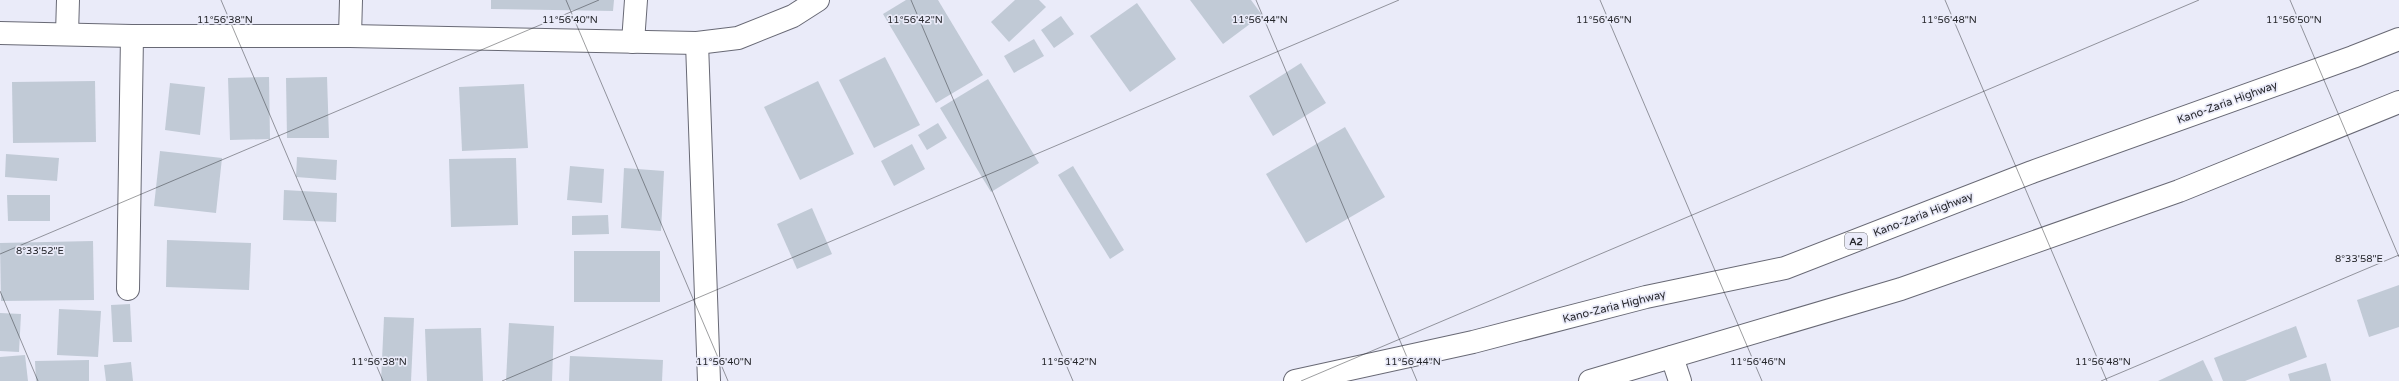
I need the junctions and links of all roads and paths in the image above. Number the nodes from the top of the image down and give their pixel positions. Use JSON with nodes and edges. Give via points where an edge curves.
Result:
{"nodes":[{"id":1,"x":68,"y":0,"type":"edge"},
{"id":2,"x":351,"y":0,"type":"edge"},
{"id":3,"x":636,"y":0,"type":"edge"},
{"id":4,"x":818,"y":0,"type":"edge"},
{"id":5,"x":0,"y":33,"type":"edge"},
{"id":6,"x":68,"y":34,"type":"junction"},
{"id":7,"x":132,"y":36,"type":"junction"},
{"id":8,"x":350,"y":36,"type":"junction"},
{"id":9,"x":2399,"y":39,"type":"edge"},
{"id":10,"x":633,"y":42,"type":"junction"},
{"id":11,"x":697,"y":43,"type":"junction"},
{"id":12,"x":2399,"y":102,"type":"edge"},
{"id":13,"x":128,"y":289,"type":"dead end"},
{"id":14,"x":1672,"y":357,"type":"junction"},
{"id":15,"x":709,"y":381,"type":"edge"},
{"id":16,"x":1295,"y":381,"type":"edge"},
{"id":17,"x":1590,"y":381,"type":"edge"},
{"id":18,"x":1680,"y":381,"type":"edge"}],
"edges":[{"from":1,"to":6,"type":"main road"},
{"from":2,"to":8,"type":"main road"},
{"from":3,"to":10,"type":"main road"},
{"from":4,"to":11,"type":"main road","via":[[793,16],[738,38]]},
{"from":5,"to":6,"type":"main road"},
{"from":6,"to":7,"type":"main road"},
{"from":7,"to":8,"type":"main road"},
{"from":7,"to":13,"type":"main road"},
{"from":8,"to":10,"type":"main road"},
{"from":9,"to":16,"type":"main road","name":"Kano-Zaria Highway","number":"A2","via":[[2032,172],[1785,268],[1646,297],[1473,342]]},
{"from":10,"to":11,"type":"main road"},
{"from":11,"to":15,"type":"main road"},
{"from":12,"to":14,"type":"main road","via":[[2179,191],[1909,286]]},
{"from":14,"to":17,"type":"main road"},
{"from":14,"to":18,"type":"main road"}]}
